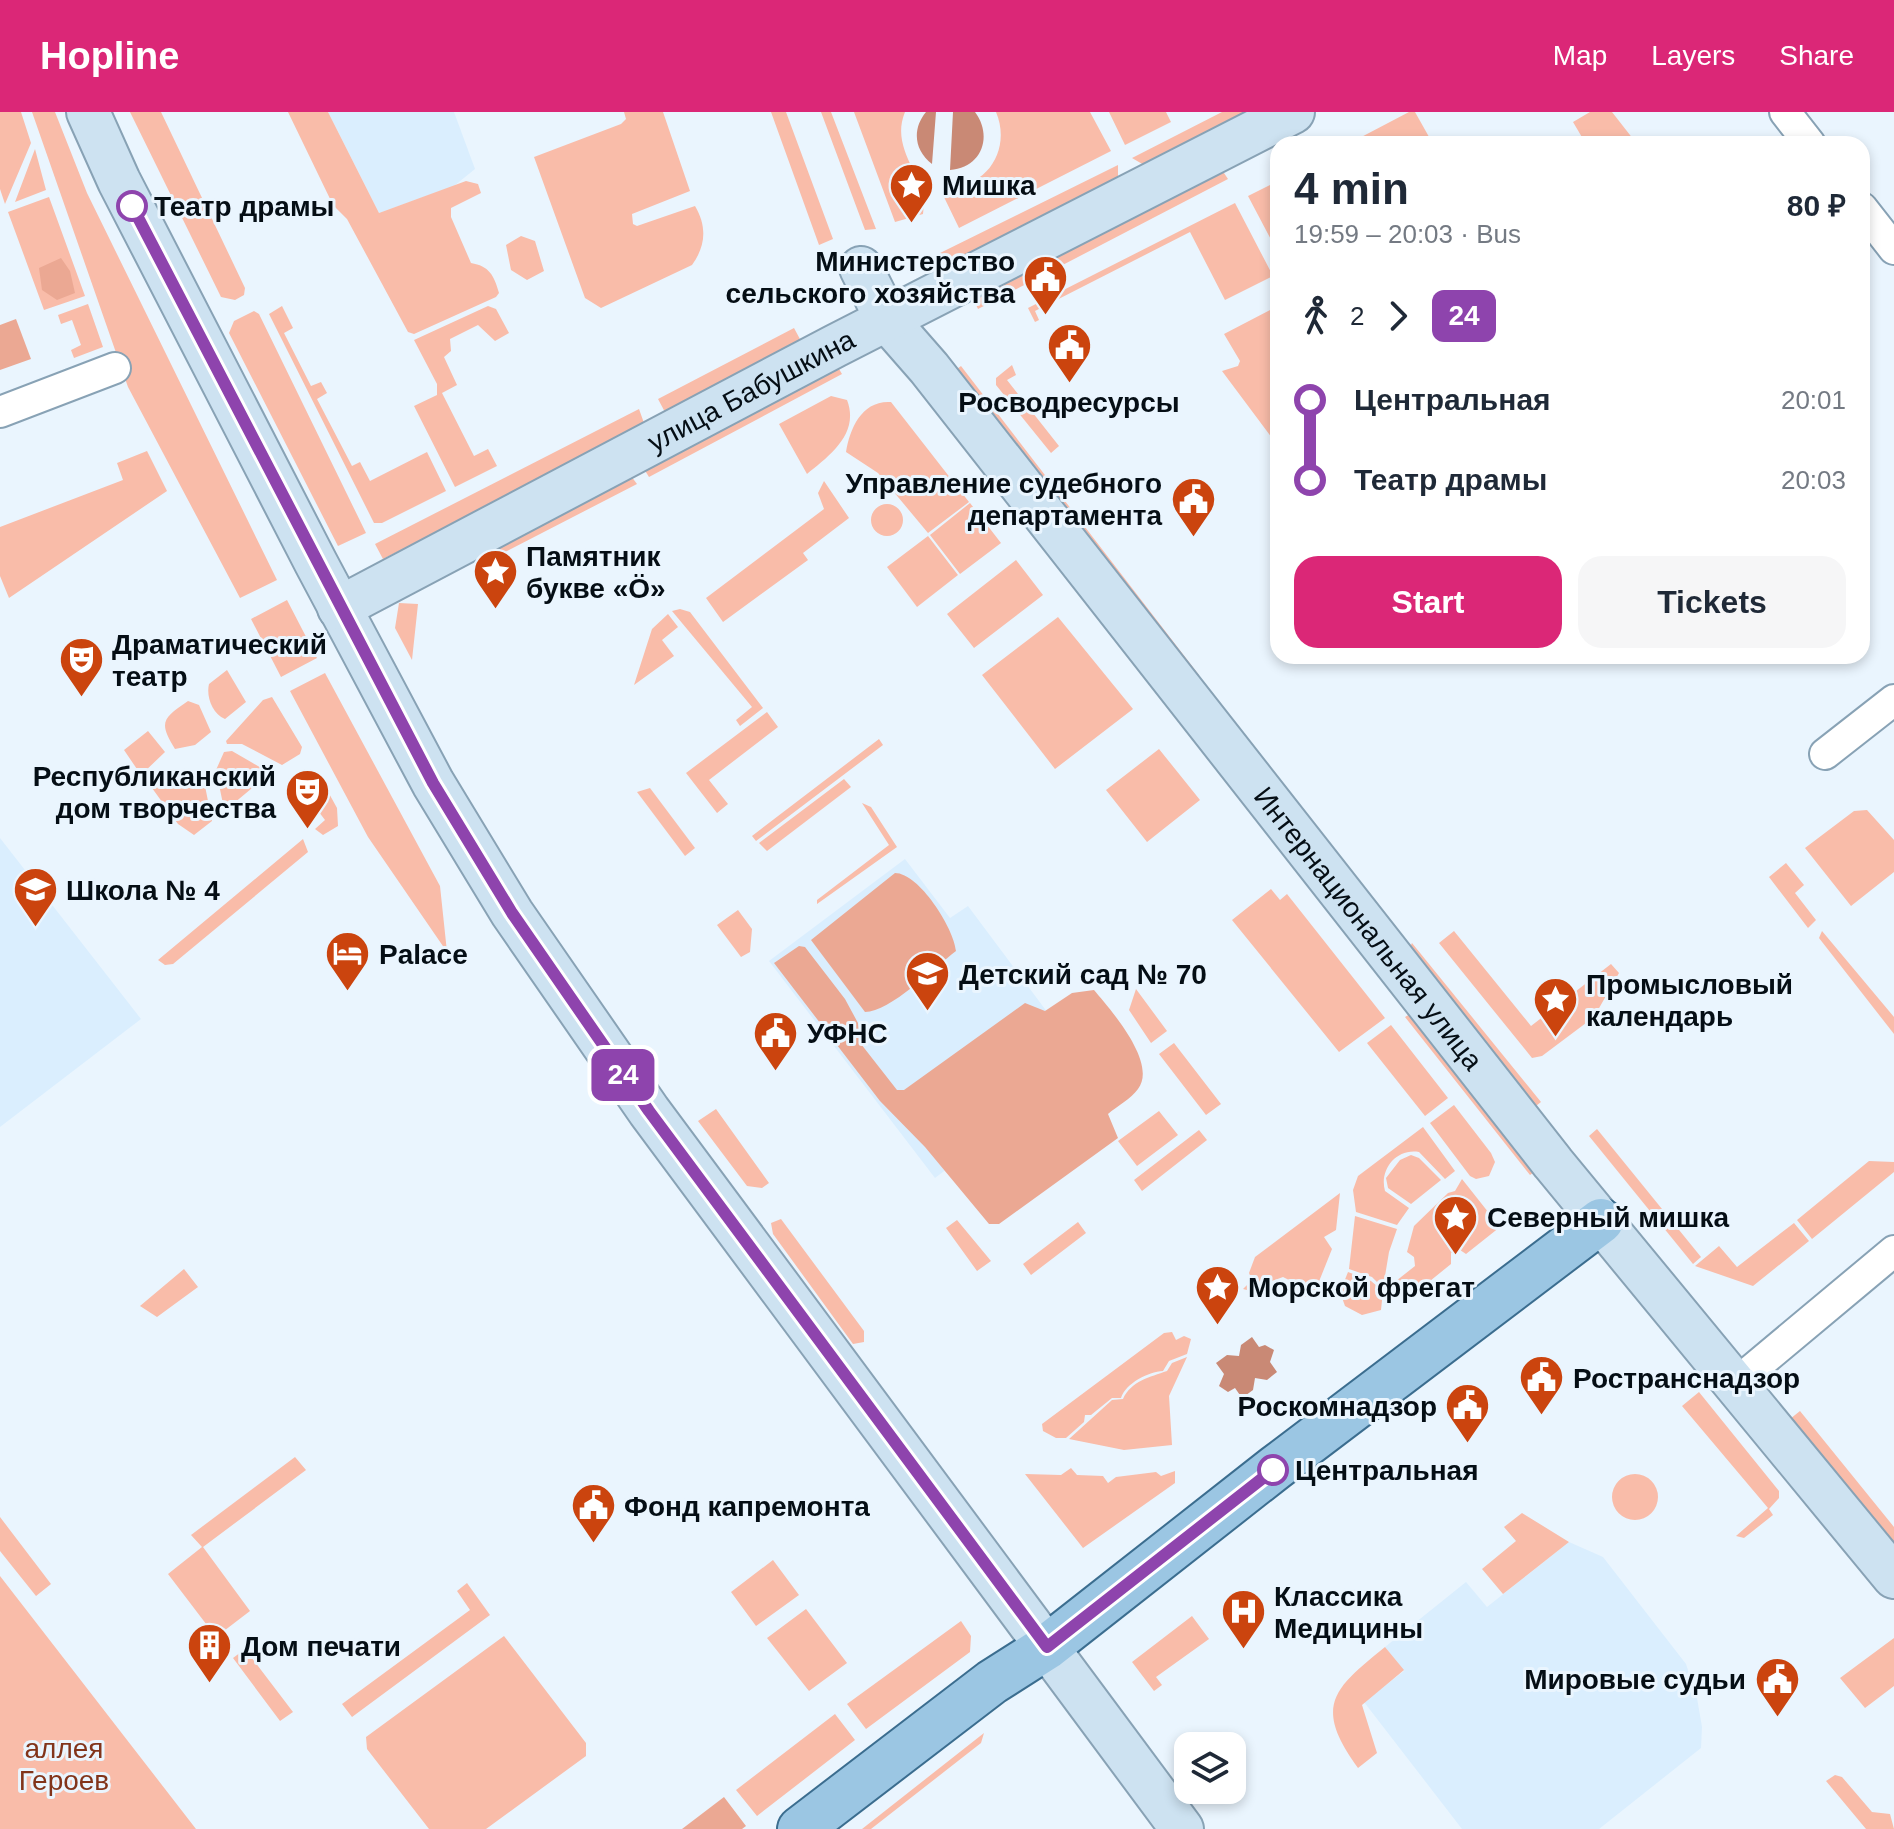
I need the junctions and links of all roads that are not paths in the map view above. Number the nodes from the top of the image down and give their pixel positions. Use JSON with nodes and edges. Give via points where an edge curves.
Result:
{"nodes":[{"id":1,"x":88,"y":112,"type":"edge"},
{"id":2,"x":1293,"y":112,"type":"edge"},
{"id":3,"x":1785,"y":112,"type":"edge"},
{"id":4,"x":1804,"y":136,"type":"edge"},
{"id":5,"x":1870,"y":218,"type":"edge"},
{"id":6,"x":1894,"y":249,"type":"edge"},
{"id":7,"x":861,"y":268,"type":"dead end"},
{"id":8,"x":887,"y":320,"type":"junction"},
{"id":9,"x":115,"y":368,"type":"dead end"},
{"id":10,"x":0,"y":412,"type":"edge"},
{"id":11,"x":339,"y":608,"type":"junction"},
{"id":12,"x":1894,"y":700,"type":"edge"},
{"id":13,"x":1825,"y":754,"type":"dead end"},
{"id":14,"x":1601,"y":1221,"type":"junction"},
{"id":15,"x":1894,"y":1251,"type":"edge"},
{"id":16,"x":1736,"y":1383,"type":"junction"},
{"id":17,"x":1894,"y":1577,"type":"edge"},
{"id":18,"x":1047,"y":1647,"type":"junction"},
{"id":19,"x":800,"y":1829,"type":"edge"},
{"id":20,"x":831,"y":1829,"type":"edge"},
{"id":21,"x":1182,"y":1829,"type":"edge"}],
"edges":[{"from":1,"to":11,"type":"street"},
{"from":2,"to":8,"type":"street","name":"улица Бабушкина"},
{"from":3,"to":4,"type":"street"},
{"from":5,"to":6,"type":"street"},
{"from":7,"to":8,"type":"street","name":"Интернациональная улица"},
{"from":8,"to":11,"type":"street","name":"улица Бабушкина"},
{"from":8,"to":14,"type":"street","name":"Интернациональная улица"},
{"from":9,"to":10,"type":"street"},
{"from":11,"to":18,"type":"street","via":[[433,783],[512,913],[649,1111]]},
{"from":12,"to":13,"type":"street"},
{"from":14,"to":16,"type":"street","name":"Интернациональная улица"},
{"from":14,"to":18,"type":"main road"},
{"from":15,"to":16,"type":"street"},
{"from":16,"to":17,"type":"street","name":"Интернациональная улица"},
{"from":18,"to":19,"type":"main road","via":[[992,1682]]},
{"from":18,"to":20,"type":"main road","via":[[1002,1695]]},
{"from":18,"to":21,"type":"street"}]}
